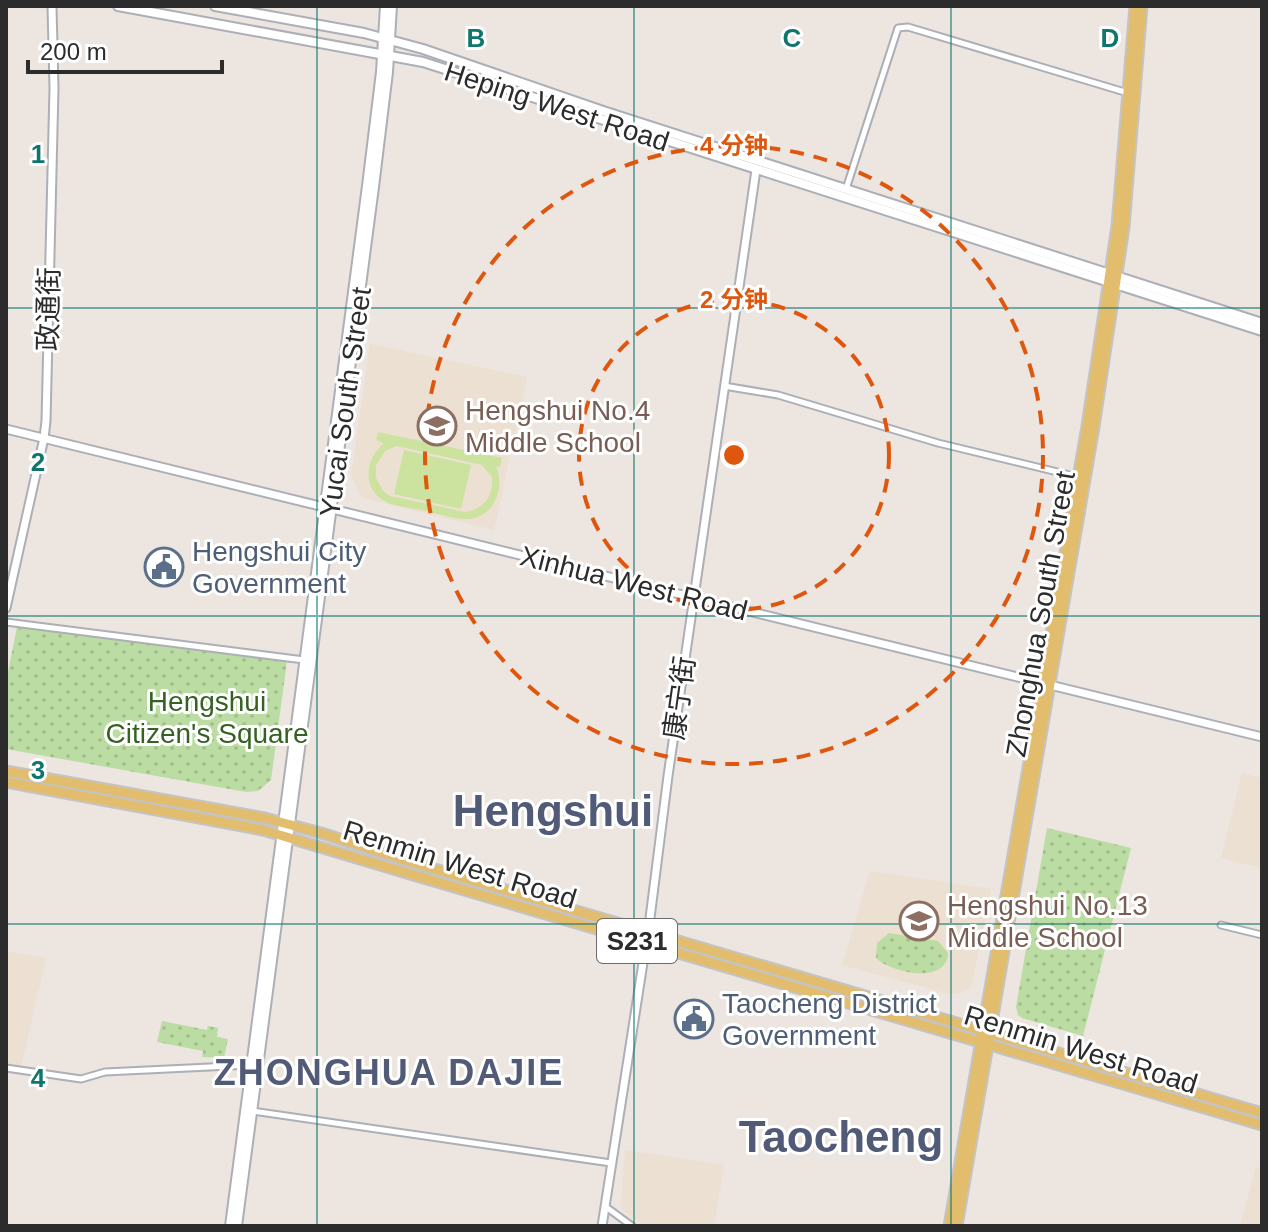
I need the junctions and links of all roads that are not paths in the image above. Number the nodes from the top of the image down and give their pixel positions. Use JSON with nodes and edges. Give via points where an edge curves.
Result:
{"nodes":[{"id":1,"x":52,"y":6,"type":"edge"},
{"id":2,"x":118,"y":6,"type":"edge"},
{"id":3,"x":215,"y":6,"type":"edge"},
{"id":4,"x":385,"y":6,"type":"edge"},
{"id":5,"x":392,"y":6,"type":"edge"},
{"id":6,"x":1135,"y":6,"type":"edge"},
{"id":7,"x":1142,"y":6,"type":"edge"},
{"id":8,"x":387,"y":39,"type":"junction"},
{"id":9,"x":386,"y":55,"type":"junction"},
{"id":10,"x":1128,"y":93,"type":"junction"},
{"id":11,"x":756,"y":170,"type":"junction"},
{"id":12,"x":845,"y":190,"type":"junction"},
{"id":13,"x":1112,"y":280,"type":"junction"},
{"id":14,"x":1262,"y":323,"type":"edge"},
{"id":15,"x":1262,"y":331,"type":"edge"},
{"id":16,"x":724,"y":386,"type":"junction"},
{"id":17,"x":6,"y":429,"type":"edge"},
{"id":18,"x":44,"y":438,"type":"junction"},
{"id":19,"x":1078,"y":477,"type":"junction"},
{"id":20,"x":327,"y":507,"type":"junction"},
{"id":21,"x":693,"y":597,"type":"junction"},
{"id":22,"x":6,"y":608,"type":"edge"},
{"id":23,"x":6,"y":622,"type":"edge"},
{"id":24,"x":304,"y":660,"type":"junction"},
{"id":25,"x":1047,"y":684,"type":"junction"},
{"id":26,"x":1262,"y":737,"type":"edge"},
{"id":27,"x":6,"y":771,"type":"edge"},
{"id":28,"x":6,"y":782,"type":"edge"},
{"id":29,"x":286,"y":823,"type":"junction"},
{"id":30,"x":284,"y":835,"type":"junction"},
{"id":31,"x":1221,"y":925,"type":"dead end"},
{"id":32,"x":647,"y":932,"type":"junction"},
{"id":33,"x":1262,"y":935,"type":"edge"},
{"id":34,"x":646,"y":943,"type":"junction"},
{"id":35,"x":987,"y":1032,"type":"junction"},
{"id":36,"x":985,"y":1043,"type":"junction"},
{"id":37,"x":251,"y":1065,"type":"junction"},
{"id":38,"x":6,"y":1068,"type":"edge"},
{"id":39,"x":252,"y":1111,"type":"junction"},
{"id":40,"x":1262,"y":1113,"type":"edge"},
{"id":41,"x":1262,"y":1125,"type":"edge"},
{"id":42,"x":611,"y":1163,"type":"junction"},
{"id":43,"x":605,"y":1206,"type":"junction"},
{"id":44,"x":230,"y":1226,"type":"edge"},
{"id":45,"x":237,"y":1226,"type":"edge"},
{"id":46,"x":602,"y":1226,"type":"edge"},
{"id":47,"x":632,"y":1226,"type":"edge"},
{"id":48,"x":949,"y":1226,"type":"edge"},
{"id":49,"x":957,"y":1226,"type":"edge"}],
"edges":[{"from":1,"to":18,"type":"street","name":"政通街"},
{"from":2,"to":9,"type":"main road","name":"Heping West Road"},
{"from":3,"to":8,"type":"main road","name":"Heping West Road"},
{"from":4,"to":8,"type":"main road","name":"Yucai South Street"},
{"from":5,"to":8,"type":"main road","name":"Yucai South Street"},
{"from":6,"to":10,"type":"main road","name":"Zhonghua South Street"},
{"from":7,"to":13,"type":"main road","name":"Zhonghua South Street","via":[[1124,227]]},
{"from":8,"to":9,"type":"main road","name":"Yucai South Street"},
{"from":8,"to":12,"type":"main road","name":"Heping West Road"},
{"from":9,"to":11,"type":"main road","name":"Heping West Road","via":[[423,62]]},
{"from":9,"to":20,"type":"main road","name":"Yucai South Street"},
{"from":10,"to":12,"type":"street","via":[[898,28]]},
{"from":10,"to":13,"type":"main road","name":"Zhonghua South Street"},
{"from":11,"to":13,"type":"main road","name":"Heping West Road"},
{"from":11,"to":16,"type":"street","name":"康宁街"},
{"from":12,"to":13,"type":"main road","name":"Heping West Road"},
{"from":13,"to":14,"type":"main road","name":"Heping West Road"},
{"from":13,"to":15,"type":"main road","name":"Heping West Road"},
{"from":13,"to":19,"type":"main road","name":"Zhonghua South Street"},
{"from":13,"to":25,"type":"main road","name":"Zhonghua South Street"},
{"from":16,"to":19,"type":"street","via":[[778,395],[938,443]]},
{"from":16,"to":21,"type":"street","name":"康宁街"},
{"from":17,"to":18,"type":"street","name":"Xinhua West Road"},
{"from":18,"to":20,"type":"street","name":"Xinhua West Road"},
{"from":18,"to":22,"type":"street","name":"政通街"},
{"from":19,"to":25,"type":"main road","name":"Zhonghua South Street"},
{"from":20,"to":21,"type":"street","name":"Xinhua West Road"},
{"from":20,"to":24,"type":"main road","name":"Yucai South Street"},
{"from":20,"to":29,"type":"main road","name":"Yucai South Street"},
{"from":21,"to":25,"type":"street","name":"Xinhua West Road"},
{"from":21,"to":32,"type":"street","name":"康宁街"},
{"from":23,"to":24,"type":"street"},
{"from":24,"to":29,"type":"main road","name":"Yucai South Street"},
{"from":25,"to":26,"type":"street","name":"Xinhua West Road"},
{"from":25,"to":35,"type":"main road","name":"Zhonghua South Street"},
{"from":27,"to":29,"type":"main road","name":"Renmin West Road","number":"S231"},
{"from":28,"to":30,"type":"main road","name":"Renmin West Road","number":"S231"},
{"from":29,"to":30,"type":"main road","name":"Yucai South Street"},
{"from":29,"to":32,"type":"main road","name":"Renmin West Road","number":"S231"},
{"from":30,"to":34,"type":"main road","name":"Renmin West Road","number":"S231"},
{"from":30,"to":37,"type":"main road","name":"Yucai South Street"},
{"from":30,"to":39,"type":"main road","name":"Yucai South Street"},
{"from":31,"to":33,"type":"street"},
{"from":32,"to":34,"type":"street","name":"康宁街"},
{"from":32,"to":35,"type":"main road","name":"Renmin West Road","number":"S231"},
{"from":34,"to":36,"type":"main road","name":"Renmin West Road","number":"S231"},
{"from":34,"to":42,"type":"street","name":"康宁街"},
{"from":35,"to":36,"type":"main road","name":"Zhonghua South Street"},
{"from":35,"to":40,"type":"main road","name":"Renmin West Road","number":"S231"},
{"from":36,"to":41,"type":"main road","name":"Renmin West Road","number":"S231"},
{"from":36,"to":48,"type":"main road","name":"Zhonghua South Street"},
{"from":36,"to":49,"type":"main road","name":"Zhonghua South Street"},
{"from":37,"to":38,"type":"street","via":[[105,1072],[81,1079]]},
{"from":37,"to":44,"type":"main road","name":"Yucai South Street"},
{"from":39,"to":42,"type":"street"},
{"from":39,"to":45,"type":"main road","name":"Yucai South Street"},
{"from":42,"to":43,"type":"street","name":"康宁街"},
{"from":43,"to":46,"type":"street","name":"康宁街"},
{"from":43,"to":47,"type":"street"}]}
